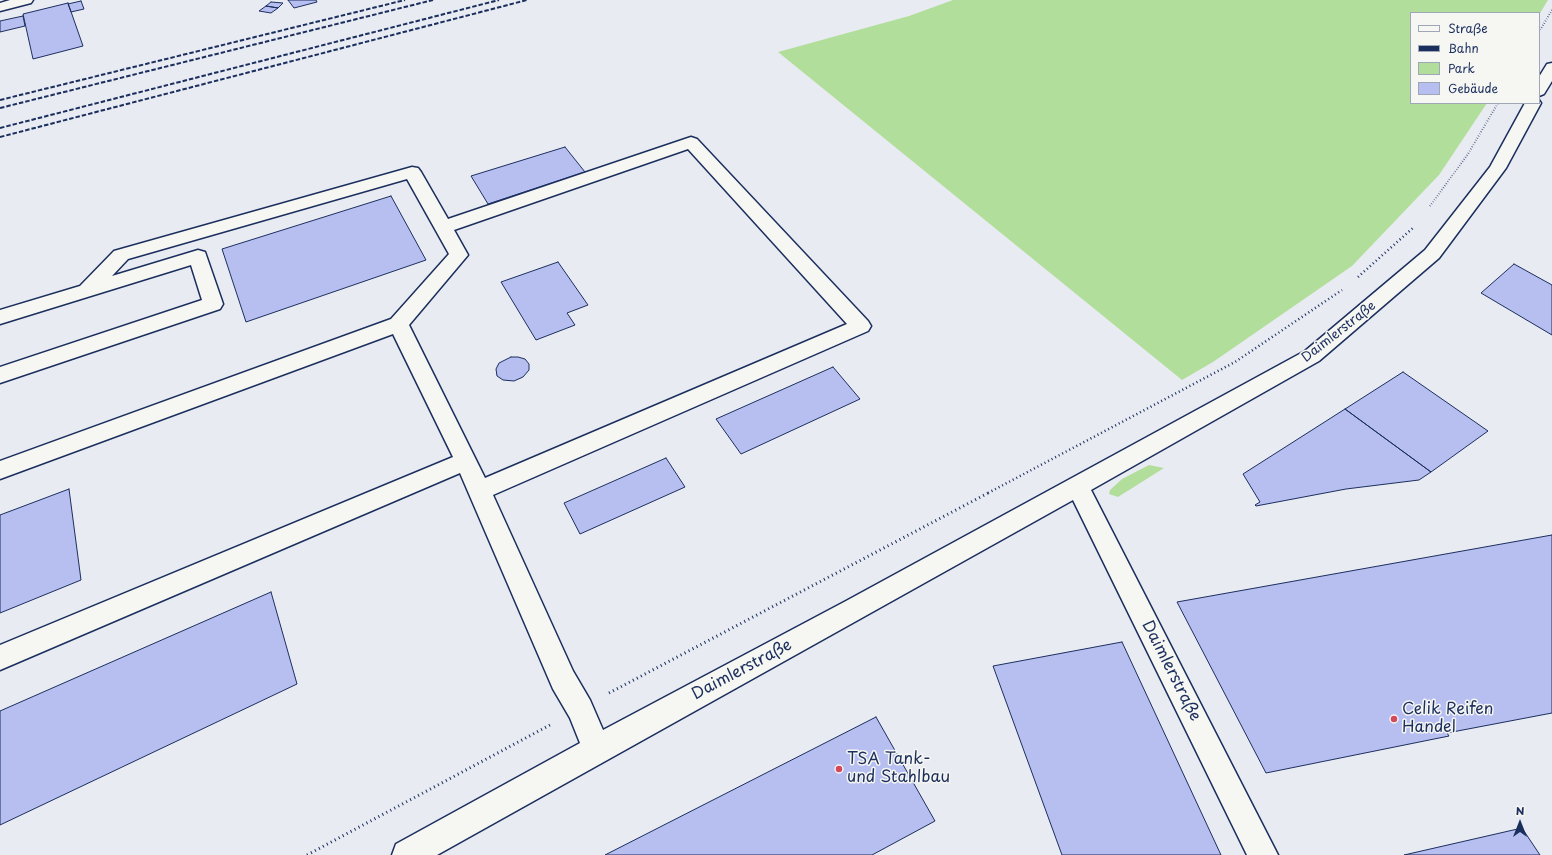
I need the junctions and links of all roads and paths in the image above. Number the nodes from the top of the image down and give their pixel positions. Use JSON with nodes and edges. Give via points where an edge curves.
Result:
{"nodes":[{"id":1,"x":26,"y":0,"type":"edge"},
{"id":2,"x":0,"y":7,"type":"edge"},
{"id":3,"x":1552,"y":10,"type":"edge"},
{"id":4,"x":1540,"y":30,"type":"edge"},
{"id":5,"x":1552,"y":67,"type":"edge"},
{"id":6,"x":1541,"y":93,"type":"edge"},
{"id":7,"x":1497,"y":104,"type":"edge"},
{"id":8,"x":1535,"y":104,"type":"edge"},
{"id":9,"x":1429,"y":208,"type":"dead end"},
{"id":10,"x":1416,"y":226,"type":"dead end"},
{"id":11,"x":443,"y":227,"type":"junction"},
{"id":12,"x":1354,"y":280,"type":"dead end"},
{"id":13,"x":1348,"y":285,"type":"dead end"},
{"id":14,"x":86,"y":291,"type":"junction"},
{"id":15,"x":0,"y":317,"type":"edge"},
{"id":16,"x":398,"y":324,"type":"junction"},
{"id":17,"x":0,"y":375,"type":"edge"},
{"id":18,"x":466,"y":461,"type":"junction"},
{"id":19,"x":0,"y":470,"type":"edge"},
{"id":20,"x":1078,"y":487,"type":"junction"},
{"id":21,"x":479,"y":491,"type":"junction"},
{"id":22,"x":0,"y":658,"type":"edge"},
{"id":23,"x":580,"y":709,"type":"junction"},
{"id":24,"x":597,"y":749,"type":"junction"},
{"id":25,"x":307,"y":855,"type":"edge"},
{"id":26,"x":408,"y":855,"type":"edge"},
{"id":27,"x":1264,"y":855,"type":"edge"}],
"edges":[{"from":1,"to":2,"type":"street"},
{"from":3,"to":4,"type":"path"},
{"from":5,"to":6,"type":"street","name":"Daimlerstraße"},
{"from":7,"to":9,"type":"path","via":[[1468,154]]},
{"from":8,"to":20,"type":"street","name":"Daimlerstraße","via":[[1498,168],[1432,254],[1419,267],[1312,356]]},
{"from":10,"to":12,"type":"path"},
{"from":11,"to":14,"type":"street","via":[[412,172],[121,255]]},
{"from":11,"to":16,"type":"street","via":[[459,256]]},
{"from":11,"to":21,"type":"street","via":[[691,142],[861,326]]},
{"from":13,"to":23,"type":"path","via":[[1235,362]]},
{"from":14,"to":15,"type":"street"},
{"from":14,"to":17,"type":"street","via":[[198,256],[213,304]]},
{"from":16,"to":18,"type":"street"},
{"from":16,"to":19,"type":"street"},
{"from":18,"to":21,"type":"street"},
{"from":18,"to":22,"type":"street"},
{"from":20,"to":24,"type":"street","name":"Daimlerstraße"},
{"from":20,"to":27,"type":"street","name":"Daimlerstraße"},
{"from":21,"to":23,"type":"street","via":[[563,680]]},
{"from":23,"to":24,"type":"street"},
{"from":23,"to":25,"type":"path"},
{"from":24,"to":26,"type":"street","name":"Daimlerstraße"}]}
